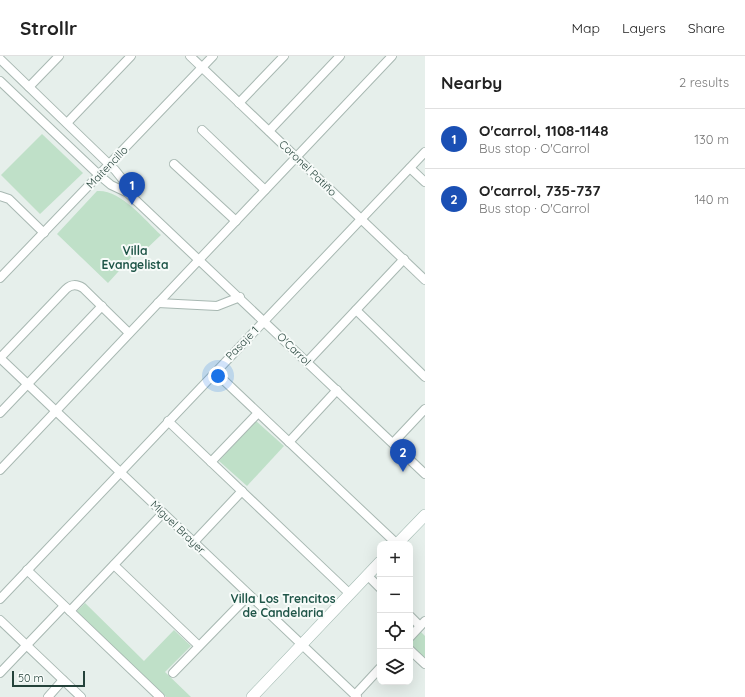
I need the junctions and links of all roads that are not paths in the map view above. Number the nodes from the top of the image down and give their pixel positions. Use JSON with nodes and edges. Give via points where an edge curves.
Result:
{"nodes":[{"id":1,"x":59,"y":56,"type":"edge"},
{"id":2,"x":131,"y":56,"type":"edge"},
{"id":3,"x":190,"y":56,"type":"edge"},
{"id":4,"x":213,"y":56,"type":"edge"},
{"id":5,"x":284,"y":56,"type":"edge"},
{"id":6,"x":340,"y":56,"type":"edge"},
{"id":7,"x":392,"y":56,"type":"edge"},
{"id":8,"x":0,"y":59,"type":"edge"},
{"id":9,"x":202,"y":67,"type":"junction"},
{"id":10,"x":0,"y":81,"type":"edge"},
{"id":11,"x":29,"y":88,"type":"junction"},
{"id":12,"x":239,"y":103,"type":"junction"},
{"id":13,"x":67,"y":123,"type":"junction"},
{"id":14,"x":202,"y":130,"type":"dead end"},
{"id":15,"x":269,"y":131,"type":"junction"},
{"id":16,"x":425,"y":152,"type":"edge"},
{"id":17,"x":296,"y":157,"type":"junction"},
{"id":18,"x":110,"y":164,"type":"junction"},
{"id":19,"x":174,"y":164,"type":"dead end"},
{"id":20,"x":410,"y":168,"type":"junction"},
{"id":21,"x":99,"y":175,"type":"junction"},
{"id":22,"x":425,"y":182,"type":"edge"},
{"id":23,"x":264,"y":190,"type":"junction"},
{"id":24,"x":128,"y":193,"type":"junction"},
{"id":25,"x":1,"y":196,"type":"edge"},
{"id":26,"x":361,"y":219,"type":"junction"},
{"id":27,"x":236,"y":221,"type":"junction"},
{"id":28,"x":44,"y":233,"type":"junction"},
{"id":29,"x":404,"y":259,"type":"junction"},
{"id":30,"x":199,"y":260,"type":"junction"},
{"id":31,"x":0,"y":278,"type":"edge"},
{"id":32,"x":425,"y":280,"type":"edge"},
{"id":33,"x":240,"y":298,"type":"junction"},
{"id":34,"x":158,"y":303,"type":"junction"},
{"id":35,"x":102,"y":306,"type":"junction"},
{"id":36,"x":356,"y":310,"type":"junction"},
{"id":37,"x":264,"y":320,"type":"junction"},
{"id":38,"x":129,"y":333,"type":"junction"},
{"id":39,"x":0,"y":358,"type":"edge"},
{"id":40,"x":307,"y":362,"type":"junction"},
{"id":41,"x":215,"y":372,"type":"junction"},
{"id":42,"x":425,"y":377,"type":"edge"},
{"id":43,"x":28,"y":384,"type":"junction"},
{"id":44,"x":337,"y":390,"type":"junction"},
{"id":45,"x":425,"y":409,"type":"edge"},
{"id":46,"x":56,"y":411,"type":"junction"},
{"id":47,"x":0,"y":413,"type":"edge"},
{"id":48,"x":258,"y":413,"type":"junction"},
{"id":49,"x":168,"y":421,"type":"junction"},
{"id":50,"x":289,"y":442,"type":"junction"},
{"id":51,"x":392,"y":443,"type":"junction"},
{"id":52,"x":211,"y":462,"type":"junction"},
{"id":53,"x":0,"y":470,"type":"edge"},
{"id":54,"x":120,"y":472,"type":"junction"},
{"id":55,"x":425,"y":474,"type":"edge"},
{"id":56,"x":242,"y":491,"type":"junction"},
{"id":57,"x":163,"y":513,"type":"junction"},
{"id":58,"x":425,"y":515,"type":"edge"},
{"id":59,"x":394,"y":541,"type":"edge"},
{"id":60,"x":400,"y":541,"type":"edge"},
{"id":61,"x":194,"y":542,"type":"junction"},
{"id":62,"x":114,"y":565,"type":"junction"},
{"id":63,"x":377,"y":565,"type":"edge"},
{"id":64,"x":27,"y":570,"type":"junction"},
{"id":65,"x":367,"y":576,"type":"junction"},
{"id":66,"x":377,"y":585,"type":"edge"},
{"id":67,"x":249,"y":594,"type":"junction"},
{"id":68,"x":350,"y":594,"type":"junction"},
{"id":69,"x":0,"y":599,"type":"edge"},
{"id":70,"x":67,"y":609,"type":"junction"},
{"id":71,"x":413,"y":618,"type":"edge"},
{"id":72,"x":0,"y":620,"type":"edge"},
{"id":73,"x":423,"y":624,"type":"edge"},
{"id":74,"x":413,"y":634,"type":"edge"},
{"id":75,"x":27,"y":645,"type":"junction"},
{"id":76,"x":302,"y":645,"type":"junction"},
{"id":77,"x":199,"y":646,"type":"junction"},
{"id":78,"x":413,"y":653,"type":"edge"},
{"id":79,"x":425,"y":664,"type":"edge"},
{"id":80,"x":377,"y":672,"type":"edge"},
{"id":81,"x":0,"y":673,"type":"edge"},
{"id":82,"x":173,"y":673,"type":"dead end"},
{"id":83,"x":63,"y":680,"type":"junction"},
{"id":84,"x":356,"y":696,"type":"edge"},
{"id":85,"x":48,"y":697,"type":"edge"},
{"id":86,"x":81,"y":697,"type":"edge"},
{"id":87,"x":160,"y":697,"type":"edge"},
{"id":88,"x":254,"y":697,"type":"edge"}],
"edges":[{"from":1,"to":11,"type":"street"},
{"from":2,"to":13,"type":"street"},
{"from":3,"to":9,"type":"street","name":"Coronel Patiño"},
{"from":4,"to":9,"type":"street","name":"Maitencillo"},
{"from":5,"to":12,"type":"street"},
{"from":6,"to":15,"type":"street"},
{"from":7,"to":17,"type":"street"},
{"from":8,"to":11,"type":"street","name":"O'Carrol"},
{"from":9,"to":12,"type":"street","name":"Coronel Patiño"},
{"from":9,"to":18,"type":"street","name":"Maitencillo"},
{"from":10,"to":21,"type":"street","name":"O'Carrol"},
{"from":11,"to":13,"type":"street","name":"O'Carrol"},
{"from":12,"to":15,"type":"street","name":"Coronel Patiño"},
{"from":13,"to":18,"type":"street","name":"O'Carrol"},
{"from":14,"to":23,"type":"street"},
{"from":15,"to":17,"type":"street","name":"Coronel Patiño"},
{"from":16,"to":20,"type":"street","name":"Pasaje 1"},
{"from":17,"to":23,"type":"street"},
{"from":17,"to":26,"type":"street","name":"Coronel Patiño"},
{"from":18,"to":21,"type":"street","name":"Maitencillo"},
{"from":18,"to":24,"type":"street","name":"O'Carrol","via":[[120,176]]},
{"from":19,"to":27,"type":"street"},
{"from":20,"to":22,"type":"street"},
{"from":20,"to":26,"type":"street","name":"Pasaje 1"},
{"from":21,"to":24,"type":"street","name":"O'Carrol","via":[[111,185]]},
{"from":21,"to":28,"type":"street","name":"Maitencillo"},
{"from":23,"to":27,"type":"street"},
{"from":24,"to":30,"type":"street","name":"O'Carrol"},
{"from":25,"to":28,"type":"street","via":[[9,199]]},
{"from":26,"to":29,"type":"street","name":"Coronel Patiño"},
{"from":26,"to":37,"type":"street","name":"Pasaje 1"},
{"from":27,"to":30,"type":"street"},
{"from":28,"to":31,"type":"street","name":"Maitencillo"},
{"from":29,"to":32,"type":"street","name":"Coronel Patiño"},
{"from":29,"to":36,"type":"street"},
{"from":30,"to":33,"type":"street","name":"O'Carrol"},
{"from":30,"to":34,"type":"street"},
{"from":33,"to":34,"type":"street","via":[[218,306]]},
{"from":33,"to":37,"type":"street","name":"O'Carrol"},
{"from":34,"to":38,"type":"street"},
{"from":35,"to":38,"type":"street"},
{"from":35,"to":39,"type":"street","via":[[80,286],[74,285],[66,289]]},
{"from":35,"to":43,"type":"street"},
{"from":36,"to":40,"type":"street"},
{"from":36,"to":42,"type":"street"},
{"from":37,"to":40,"type":"street","name":"O'Carrol"},
{"from":37,"to":41,"type":"street","name":"Pasaje 1"},
{"from":38,"to":46,"type":"street"},
{"from":39,"to":43,"type":"street","name":"Miguel Brayer"},
{"from":40,"to":44,"type":"street","name":"O'Carrol"},
{"from":41,"to":48,"type":"street"},
{"from":41,"to":49,"type":"street","name":"Pasaje 1"},
{"from":43,"to":46,"type":"street","name":"Miguel Brayer"},
{"from":43,"to":47,"type":"street"},
{"from":44,"to":50,"type":"street"},
{"from":44,"to":51,"type":"street","name":"O'Carrol"},
{"from":45,"to":51,"type":"street"},
{"from":46,"to":53,"type":"street"},
{"from":46,"to":54,"type":"street","name":"Miguel Brayer"},
{"from":48,"to":50,"type":"street"},
{"from":48,"to":52,"type":"street"},
{"from":49,"to":52,"type":"street"},
{"from":49,"to":54,"type":"street","name":"Pasaje 1"},
{"from":50,"to":59,"type":"street"},
{"from":51,"to":55,"type":"street","name":"O'Carrol"},
{"from":52,"to":56,"type":"street"},
{"from":54,"to":57,"type":"street","name":"Miguel Brayer"},
{"from":54,"to":64,"type":"street","name":"Pasaje 1"},
{"from":56,"to":61,"type":"street"},
{"from":56,"to":68,"type":"street"},
{"from":57,"to":61,"type":"street","name":"Miguel Brayer"},
{"from":57,"to":62,"type":"street"},
{"from":58,"to":60,"type":"main road"},
{"from":61,"to":67,"type":"street","name":"Miguel Brayer"},
{"from":62,"to":70,"type":"street"},
{"from":62,"to":77,"type":"street"},
{"from":63,"to":65,"type":"main road"},
{"from":64,"to":69,"type":"street","name":"Pasaje 1"},
{"from":64,"to":70,"type":"street"},
{"from":65,"to":66,"type":"street"},
{"from":65,"to":68,"type":"main road"},
{"from":67,"to":76,"type":"street","name":"Miguel Brayer"},
{"from":67,"to":77,"type":"street"},
{"from":68,"to":76,"type":"main road"},
{"from":70,"to":75,"type":"street"},
{"from":70,"to":87,"type":"street"},
{"from":71,"to":73,"type":"street"},
{"from":72,"to":75,"type":"street"},
{"from":73,"to":74,"type":"street"},
{"from":75,"to":81,"type":"street"},
{"from":75,"to":83,"type":"street"},
{"from":76,"to":84,"type":"street","name":"Miguel Brayer"},
{"from":76,"to":88,"type":"main road"},
{"from":77,"to":82,"type":"street"},
{"from":78,"to":79,"type":"street"},
{"from":80,"to":84,"type":"street"},
{"from":83,"to":85,"type":"street"},
{"from":83,"to":86,"type":"street"}]}
